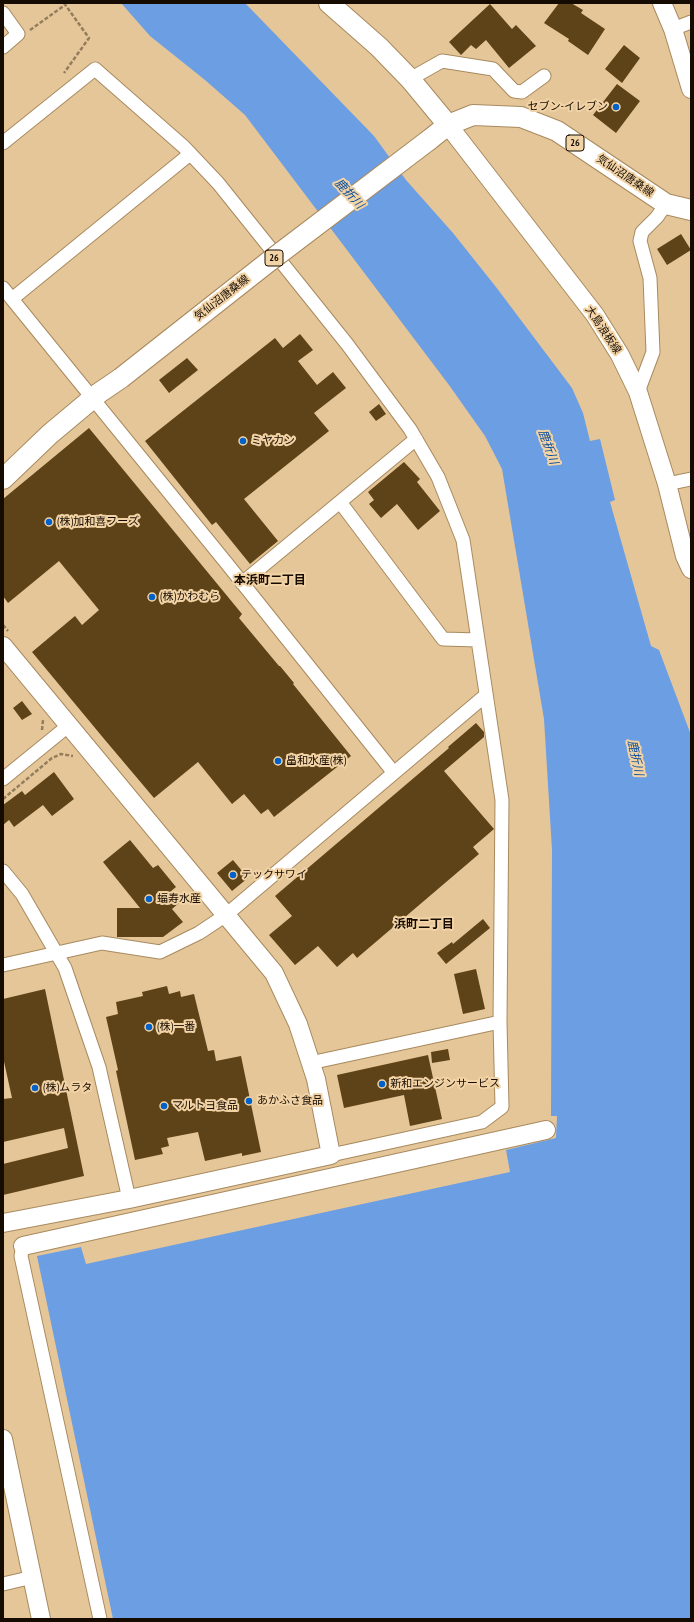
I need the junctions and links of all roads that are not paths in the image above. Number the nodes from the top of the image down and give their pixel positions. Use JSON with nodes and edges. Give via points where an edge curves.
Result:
{"nodes":[{"id":1,"x":329,"y":3,"type":"edge"},
{"id":2,"x":662,"y":3,"type":"edge"},
{"id":3,"x":3,"y":13,"type":"edge"},
{"id":4,"x":691,"y":22,"type":"edge"},
{"id":5,"x":673,"y":29,"type":"junction"},
{"id":6,"x":3,"y":47,"type":"edge"},
{"id":7,"x":544,"y":76,"type":"dead end"},
{"id":8,"x":410,"y":79,"type":"junction"},
{"id":9,"x":691,"y":89,"type":"edge"},
{"id":10,"x":448,"y":125,"type":"junction"},
{"id":11,"x":3,"y":143,"type":"edge"},
{"id":12,"x":190,"y":154,"type":"junction"},
{"id":13,"x":666,"y":204,"type":"junction"},
{"id":14,"x":691,"y":210,"type":"edge"},
{"id":15,"x":3,"y":288,"type":"edge"},
{"id":16,"x":12,"y":299,"type":"junction"},
{"id":17,"x":638,"y":392,"type":"junction"},
{"id":18,"x":93,"y":398,"type":"junction"},
{"id":19,"x":416,"y":439,"type":"junction"},
{"id":20,"x":4,"y":476,"type":"edge"},
{"id":21,"x":691,"y":479,"type":"edge"},
{"id":22,"x":667,"y":484,"type":"junction"},
{"id":23,"x":340,"y":502,"type":"junction"},
{"id":24,"x":691,"y":569,"type":"edge"},
{"id":25,"x":242,"y":583,"type":"junction"},
{"id":26,"x":478,"y":640,"type":"junction"},
{"id":27,"x":3,"y":646,"type":"edge"},
{"id":28,"x":486,"y":695,"type":"junction"},
{"id":29,"x":68,"y":726,"type":"junction"},
{"id":30,"x":394,"y":773,"type":"junction"},
{"id":31,"x":3,"y":779,"type":"edge"},
{"id":32,"x":3,"y":871,"type":"edge"},
{"id":33,"x":226,"y":915,"type":"junction"},
{"id":34,"x":56,"y":953,"type":"junction"},
{"id":35,"x":3,"y":965,"type":"edge"},
{"id":36,"x":500,"y":1022,"type":"junction"},
{"id":37,"x":310,"y":1062,"type":"junction"},
{"id":38,"x":546,"y":1130,"type":"dead end"},
{"id":39,"x":331,"y":1155,"type":"junction"},
{"id":40,"x":129,"y":1199,"type":"junction"},
{"id":41,"x":3,"y":1223,"type":"edge"},
{"id":42,"x":23,"y":1246,"type":"joint"},
{"id":43,"x":3,"y":1439,"type":"edge"},
{"id":44,"x":32,"y":1577,"type":"junction"},
{"id":45,"x":3,"y":1584,"type":"edge"},
{"id":46,"x":41,"y":1619,"type":"edge"},
{"id":47,"x":100,"y":1619,"type":"edge"}],
"edges":[{"from":1,"to":8,"type":"main road","via":[[379,47]]},
{"from":2,"to":5,"type":"street"},
{"from":3,"to":6,"type":"street","via":[[18,34]]},
{"from":4,"to":5,"type":"street"},
{"from":5,"to":9,"type":"street"},
{"from":7,"to":8,"type":"street","via":[[522,92],[514,91],[493,69],[442,62]]},
{"from":8,"to":10,"type":"main road"},
{"from":10,"to":13,"type":"main road","name":"気仙沼唐桑線","number":"26","via":[[473,115],[521,117],[557,131]]},
{"from":10,"to":17,"type":"street","name":"大島浪板線","via":[[595,315],[620,355]]},
{"from":10,"to":18,"type":"main road","name":"気仙沼唐桑線","number":"26","bridge":true},
{"from":11,"to":12,"type":"street","via":[[95,69]]},
{"from":12,"to":16,"type":"street"},
{"from":12,"to":19,"type":"street","via":[[218,184],[337,331]]},
{"from":13,"to":14,"type":"main road","name":"気仙沼唐桑線","number":"26"},
{"from":13,"to":17,"type":"street","via":[[642,232],[640,241],[650,278],[653,352]]},
{"from":15,"to":16,"type":"street"},
{"from":16,"to":18,"type":"street"},
{"from":17,"to":22,"type":"street","name":"大島浪板線"},
{"from":18,"to":20,"type":"main road","name":"気仙沼唐桑線","number":"26"},
{"from":18,"to":25,"type":"street"},
{"from":19,"to":23,"type":"street"},
{"from":19,"to":26,"type":"street","via":[[438,477],[463,540]]},
{"from":21,"to":22,"type":"street"},
{"from":22,"to":24,"type":"street","name":"大島浪板線","via":[[685,556]]},
{"from":23,"to":25,"type":"street"},
{"from":23,"to":26,"type":"street","via":[[443,639]]},
{"from":25,"to":30,"type":"street"},
{"from":26,"to":28,"type":"street"},
{"from":27,"to":29,"type":"street"},
{"from":28,"to":30,"type":"street"},
{"from":28,"to":36,"type":"street","via":[[502,800]]},
{"from":29,"to":31,"type":"street"},
{"from":29,"to":33,"type":"street"},
{"from":30,"to":33,"type":"street"},
{"from":32,"to":34,"type":"street","via":[[22,894]]},
{"from":33,"to":34,"type":"street","via":[[199,933],[160,952],[102,943]]},
{"from":33,"to":37,"type":"street","via":[[274,973],[298,1024]]},
{"from":34,"to":35,"type":"street"},
{"from":34,"to":40,"type":"street","via":[[65,968],[99,1067]]},
{"from":36,"to":37,"type":"street"},
{"from":36,"to":39,"type":"street","via":[[502,1106],[482,1122]]},
{"from":37,"to":39,"type":"street","via":[[316,1079]]},
{"from":38,"to":42,"type":"street"},
{"from":39,"to":40,"type":"street"},
{"from":40,"to":41,"type":"street"},
{"from":42,"to":47,"type":"street","via":[[22,1264]]},
{"from":43,"to":44,"type":"street"},
{"from":44,"to":45,"type":"street"},
{"from":44,"to":46,"type":"street"}]}
